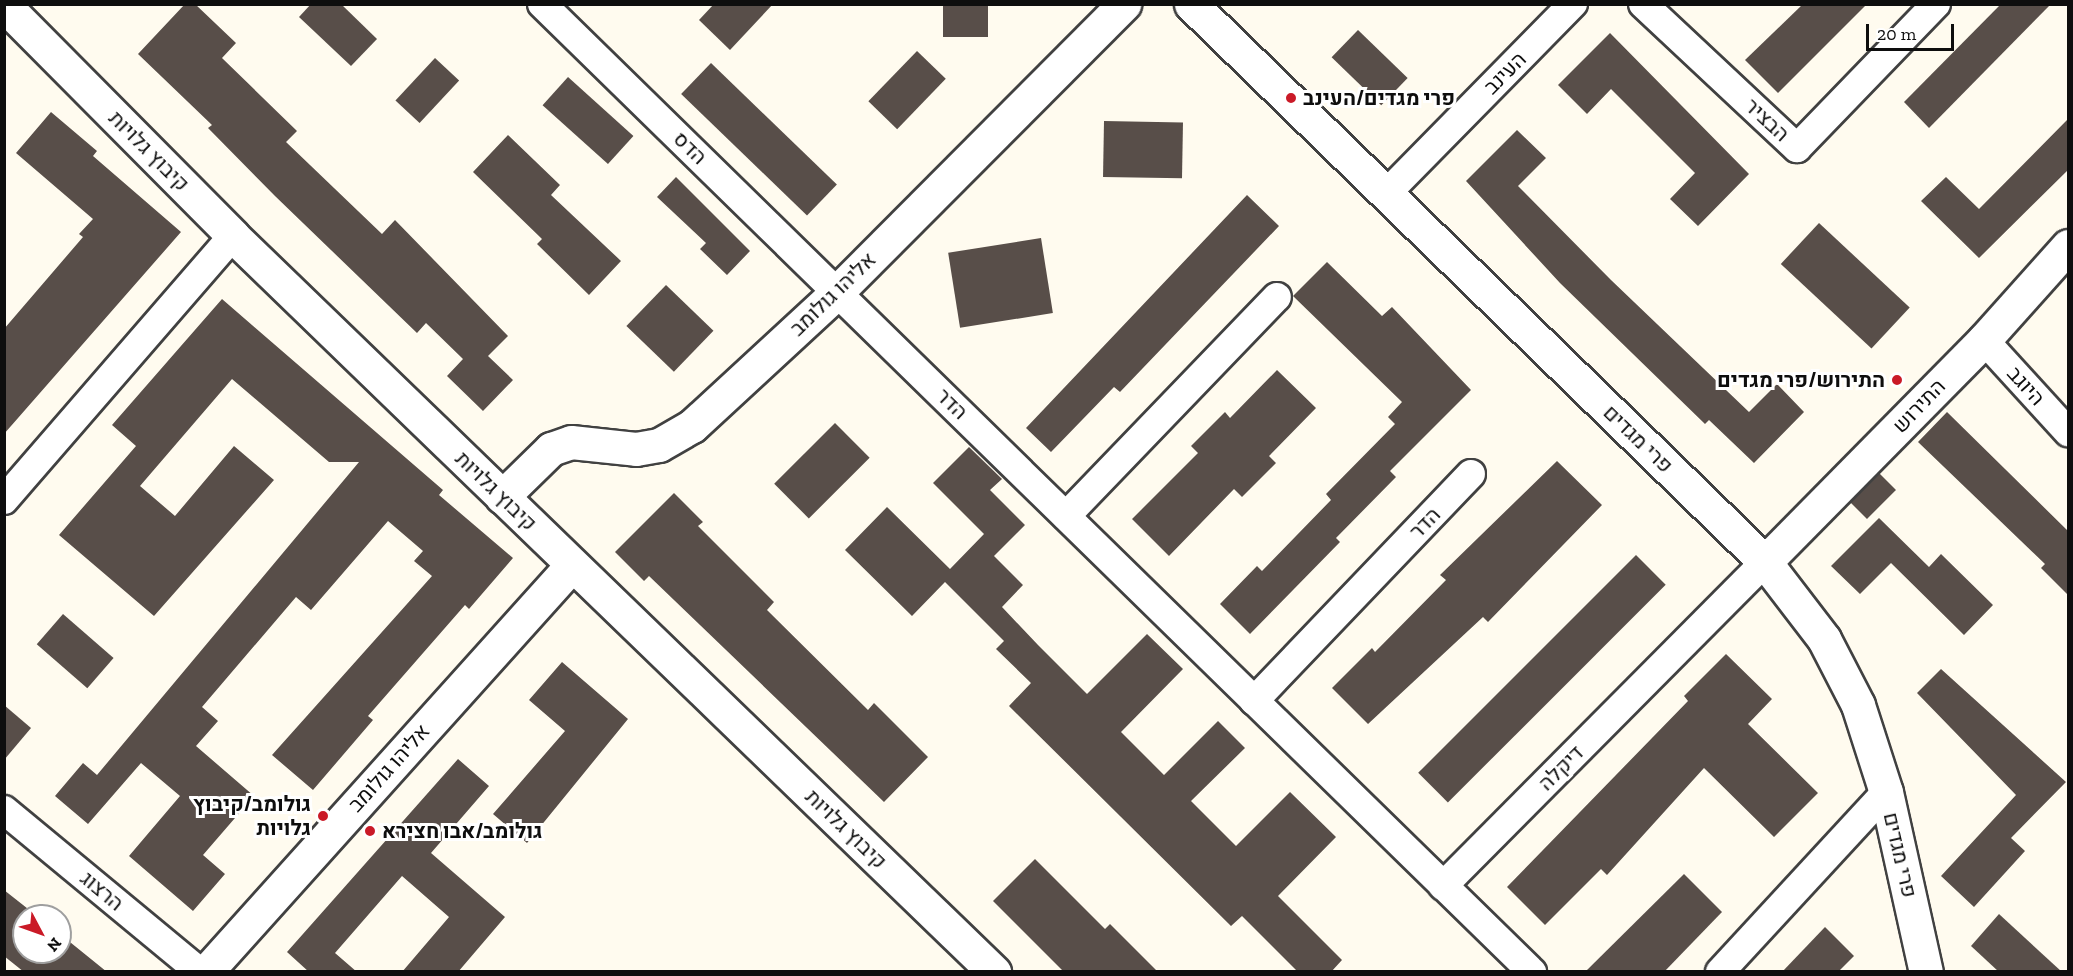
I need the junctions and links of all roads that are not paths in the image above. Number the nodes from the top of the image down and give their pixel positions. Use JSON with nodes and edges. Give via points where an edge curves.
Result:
{"nodes":[{"id":1,"x":4,"y":4,"type":"edge"},
{"id":2,"x":542,"y":4,"type":"edge"},
{"id":3,"x":1124,"y":4,"type":"edge"},
{"id":4,"x":1191,"y":4,"type":"edge"},
{"id":5,"x":1573,"y":4,"type":"edge"},
{"id":6,"x":1643,"y":4,"type":"edge"},
{"id":7,"x":1936,"y":4,"type":"edge"},
{"id":8,"x":1386,"y":194,"type":"junction"},
{"id":9,"x":233,"y":236,"type":"junction"},
{"id":10,"x":2068,"y":246,"type":"edge"},
{"id":11,"x":837,"y":292,"type":"junction"},
{"id":12,"x":1277,"y":297,"type":"dead end"},
{"id":13,"x":1984,"y":340,"type":"junction"},
{"id":14,"x":2068,"y":432,"type":"edge"},
{"id":15,"x":1471,"y":474,"type":"dead end"},
{"id":16,"x":502,"y":497,"type":"junction"},
{"id":17,"x":4,"y":500,"type":"edge"},
{"id":18,"x":1066,"y":516,"type":"junction"},
{"id":19,"x":1765,"y":562,"type":"junction"},
{"id":20,"x":572,"y":565,"type":"junction"},
{"id":21,"x":1254,"y":700,"type":"junction"},
{"id":22,"x":1886,"y":792,"type":"junction"},
{"id":23,"x":4,"y":810,"type":"edge"},
{"id":24,"x":1443,"y":886,"type":"junction"},
{"id":25,"x":200,"y":972,"type":"edge"},
{"id":26,"x":206,"y":972,"type":"edge"},
{"id":27,"x":994,"y":972,"type":"edge"},
{"id":28,"x":1532,"y":972,"type":"edge"},
{"id":29,"x":1720,"y":972,"type":"edge"},
{"id":30,"x":1926,"y":972,"type":"edge"}],
"edges":[{"from":1,"to":9,"type":"street","name":"קיבוץ גלויות"},
{"from":2,"to":11,"type":"street","name":"הדס"},
{"from":3,"to":11,"type":"street","name":"אליהו גולומב"},
{"from":4,"to":8,"type":"street","name":"פרי מגדים"},
{"from":5,"to":8,"type":"street","name":"העינב"},
{"from":6,"to":7,"type":"street","name":"הבציר","via":[[1797,148]]},
{"from":8,"to":19,"type":"street","name":"פרי מגדים"},
{"from":9,"to":16,"type":"street","name":"קיבוץ גלויות"},
{"from":9,"to":17,"type":"street"},
{"from":10,"to":13,"type":"street","name":"התירוש"},
{"from":11,"to":16,"type":"street","name":"אליהו גולומב","via":[[676,437],[636,449],[571,442],[551,449]]},
{"from":11,"to":18,"type":"street","name":"הדר"},
{"from":12,"to":18,"type":"street"},
{"from":13,"to":14,"type":"street","name":"היוגב"},
{"from":13,"to":19,"type":"street","name":"התירוש"},
{"from":15,"to":21,"type":"street","name":"הדר"},
{"from":16,"to":20,"type":"street","name":"קיבוץ גלויות"},
{"from":18,"to":21,"type":"street","name":"הדר"},
{"from":19,"to":22,"type":"street","name":"פרי מגדים","via":[[1824,639],[1858,705]]},
{"from":19,"to":24,"type":"street","name":"דיקלה"},
{"from":20,"to":26,"type":"street","name":"אליהו גולומב"},
{"from":20,"to":27,"type":"street","name":"קיבוץ גלויות"},
{"from":21,"to":24,"type":"street","name":"הדר"},
{"from":22,"to":29,"type":"street"},
{"from":22,"to":30,"type":"street","name":"פרי מגדים"},
{"from":23,"to":25,"type":"street","name":"הרצוג"},
{"from":24,"to":28,"type":"street"}]}
